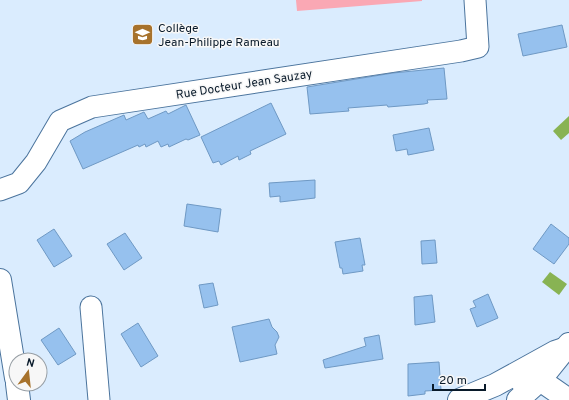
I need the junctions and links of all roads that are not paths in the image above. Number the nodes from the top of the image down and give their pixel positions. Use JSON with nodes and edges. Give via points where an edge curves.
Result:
{"nodes":[{"id":1,"x":475,"y":0,"type":"edge"},
{"id":2,"x":0,"y":190,"type":"edge"},
{"id":3,"x":0,"y":280,"type":"edge"},
{"id":4,"x":92,"y":307,"type":"dead end"},
{"id":5,"x":568,"y":347,"type":"edge"},
{"id":6,"x":12,"y":352,"type":"edge"},
{"id":7,"x":540,"y":380,"type":"junction"},
{"id":8,"x":495,"y":385,"type":"junction"},
{"id":9,"x":99,"y":400,"type":"edge"},
{"id":10,"x":459,"y":400,"type":"edge"},
{"id":11,"x":518,"y":400,"type":"edge"},
{"id":12,"x":529,"y":400,"type":"edge"},
{"id":13,"x":569,"y":400,"type":"edge"}],
"edges":[{"from":1,"to":2,"type":"street","name":"Rue Docteur Jean Sauzay","via":[[478,47],[92,107],[60,121],[36,162],[19,183]]},
{"from":3,"to":6,"type":"street"},
{"from":4,"to":9,"type":"street"},
{"from":5,"to":7,"type":"street"},
{"from":5,"to":8,"type":"street"},
{"from":7,"to":8,"type":"street"},
{"from":7,"to":11,"type":"street"},
{"from":7,"to":12,"type":"street"},
{"from":7,"to":13,"type":"street"},
{"from":8,"to":10,"type":"street"}]}
